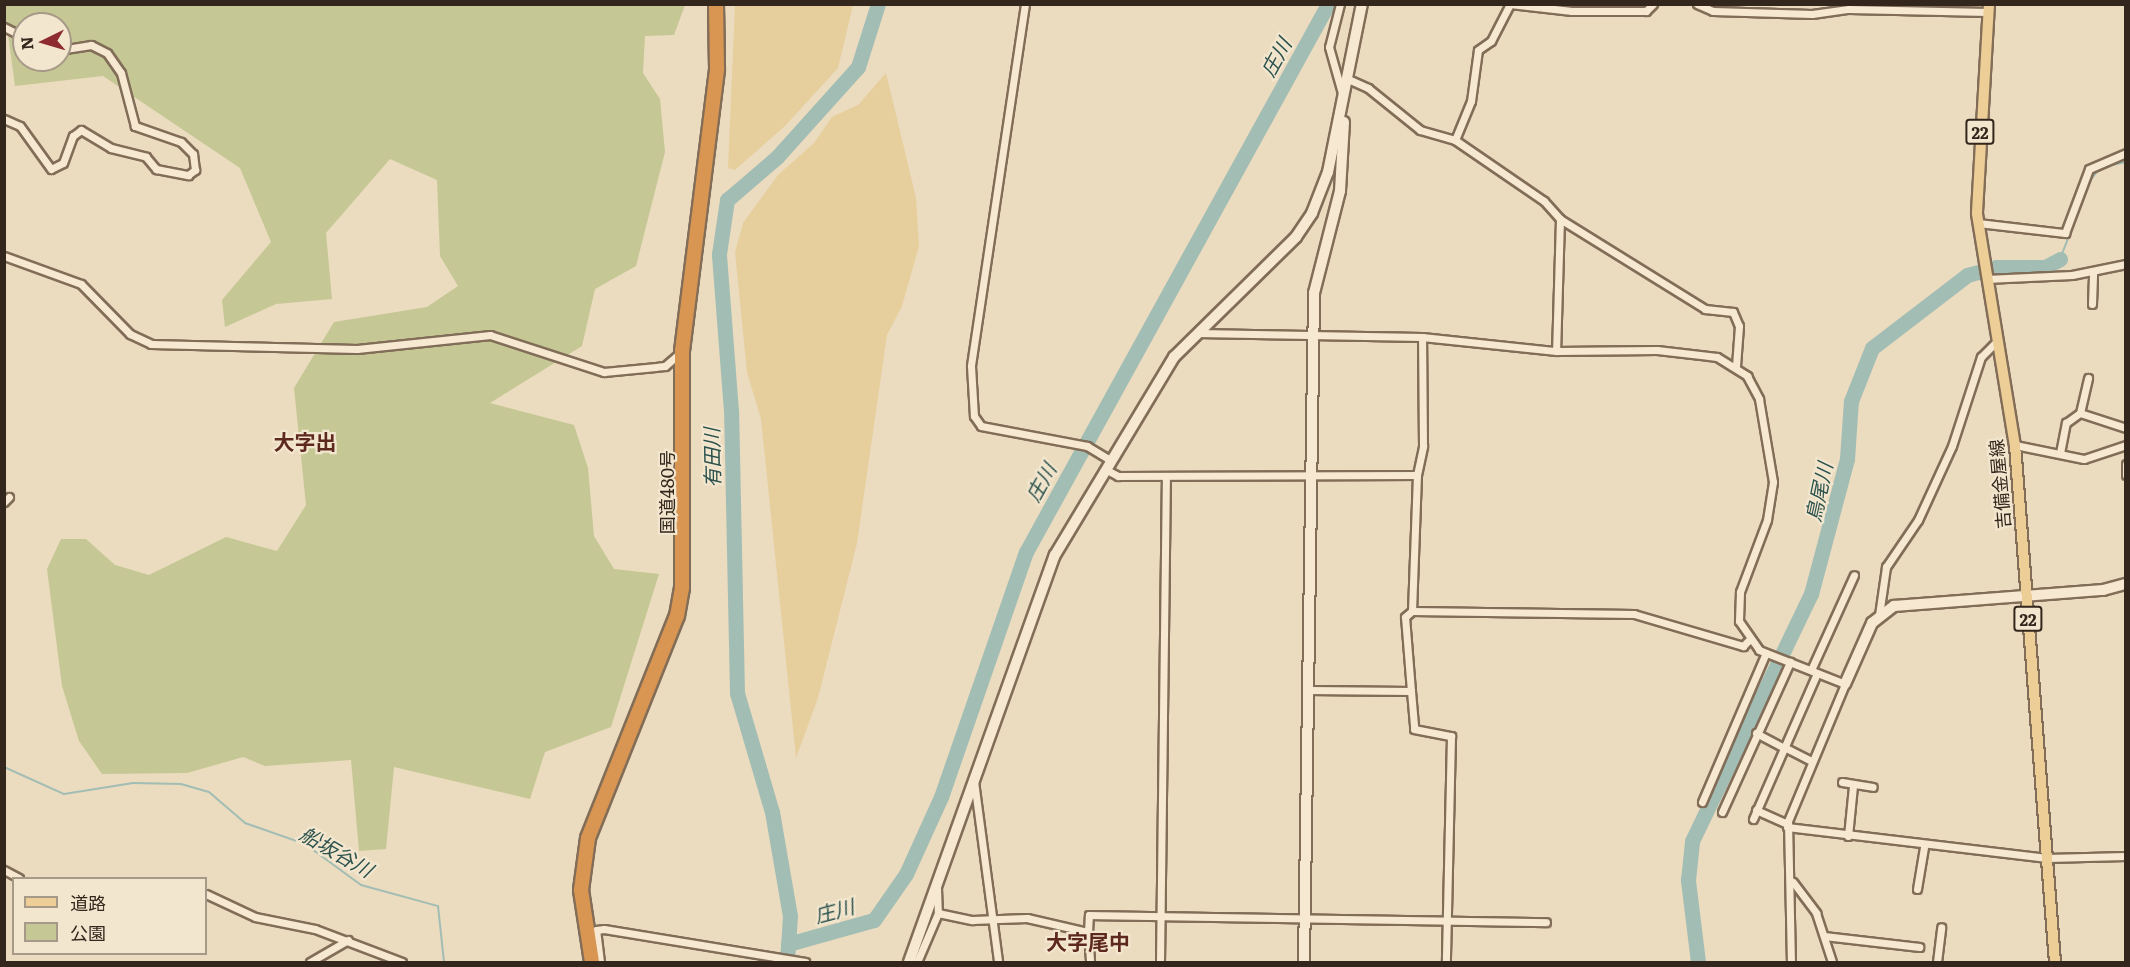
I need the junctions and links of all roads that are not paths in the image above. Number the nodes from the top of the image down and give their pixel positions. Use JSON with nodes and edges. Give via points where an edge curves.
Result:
{"nodes":[{"id":1,"x":716,"y":4,"type":"edge"},
{"id":2,"x":1025,"y":4,"type":"edge"},
{"id":3,"x":1340,"y":4,"type":"edge"},
{"id":4,"x":1362,"y":4,"type":"edge"},
{"id":5,"x":1510,"y":4,"type":"edge"},
{"id":6,"x":1653,"y":4,"type":"edge"},
{"id":7,"x":1697,"y":4,"type":"edge"},
{"id":8,"x":1757,"y":8,"type":"edge"},
{"id":9,"x":1988,"y":8,"type":"edge"},
{"id":10,"x":72,"y":48,"type":"edge"},
{"id":11,"x":1348,"y":79,"type":"junction"},
{"id":12,"x":1344,"y":101,"type":"junction"},
{"id":13,"x":4,"y":119,"type":"edge"},
{"id":14,"x":1455,"y":140,"type":"junction"},
{"id":15,"x":2126,"y":153,"type":"edge"},
{"id":16,"x":1322,"y":186,"type":"junction"},
{"id":17,"x":1340,"y":191,"type":"junction"},
{"id":18,"x":1560,"y":219,"type":"junction"},
{"id":19,"x":1978,"y":223,"type":"junction"},
{"id":20,"x":4,"y":255,"type":"edge"},
{"id":21,"x":2126,"y":264,"type":"edge"},
{"id":22,"x":2093,"y":271,"type":"junction"},
{"id":23,"x":1986,"y":278,"type":"junction"},
{"id":24,"x":2092,"y":304,"type":"dead end"},
{"id":25,"x":1197,"y":333,"type":"junction"},
{"id":26,"x":1422,"y":337,"type":"junction"},
{"id":27,"x":1313,"y":339,"type":"junction"},
{"id":28,"x":1997,"y":341,"type":"junction"},
{"id":29,"x":682,"y":351,"type":"junction"},
{"id":30,"x":1556,"y":351,"type":"junction"},
{"id":31,"x":1736,"y":366,"type":"junction"},
{"id":32,"x":2088,"y":378,"type":"dead end"},
{"id":33,"x":2080,"y":413,"type":"junction"},
{"id":34,"x":2126,"y":428,"type":"edge"},
{"id":35,"x":2015,"y":445,"type":"junction"},
{"id":36,"x":2126,"y":445,"type":"edge"},
{"id":37,"x":2060,"y":453,"type":"junction"},
{"id":38,"x":2126,"y":464,"type":"edge"},
{"id":39,"x":1107,"y":465,"type":"junction"},
{"id":40,"x":1417,"y":475,"type":"junction"},
{"id":41,"x":2126,"y":475,"type":"edge"},
{"id":42,"x":1166,"y":476,"type":"junction"},
{"id":43,"x":1311,"y":476,"type":"junction"},
{"id":44,"x":1854,"y":575,"type":"dead end"},
{"id":45,"x":2126,"y":584,"type":"edge"},
{"id":46,"x":2026,"y":593,"type":"junction"},
{"id":47,"x":1412,"y":611,"type":"junction"},
{"id":48,"x":1879,"y":615,"type":"junction"},
{"id":49,"x":1748,"y":641,"type":"junction"},
{"id":50,"x":1769,"y":654,"type":"junction"},
{"id":51,"x":1788,"y":662,"type":"junction"},
{"id":52,"x":1814,"y":672,"type":"junction"},
{"id":53,"x":1845,"y":684,"type":"junction"},
{"id":54,"x":1308,"y":690,"type":"junction"},
{"id":55,"x":1411,"y":691,"type":"junction"},
{"id":56,"x":1756,"y":733,"type":"junction"},
{"id":57,"x":1784,"y":748,"type":"junction"},
{"id":58,"x":1812,"y":760,"type":"junction"},
{"id":59,"x":972,"y":776,"type":"junction"},
{"id":60,"x":1842,"y":782,"type":"dead end"},
{"id":61,"x":1853,"y":786,"type":"junction"},
{"id":62,"x":1873,"y":787,"type":"dead end"},
{"id":63,"x":1702,"y":802,"type":"dead end"},
{"id":64,"x":1756,"y":810,"type":"junction"},
{"id":65,"x":1722,"y":812,"type":"dead end"},
{"id":66,"x":1753,"y":819,"type":"dead end"},
{"id":67,"x":1788,"y":825,"type":"junction"},
{"id":68,"x":1848,"y":836,"type":"junction"},
{"id":69,"x":1924,"y":847,"type":"junction"},
{"id":70,"x":2126,"y":856,"type":"edge"},
{"id":71,"x":2047,"y":858,"type":"junction"},
{"id":72,"x":1792,"y":880,"type":"junction"},
{"id":73,"x":935,"y":886,"type":"junction"},
{"id":74,"x":1917,"y":889,"type":"dead end"},
{"id":75,"x":207,"y":894,"type":"edge"},
{"id":76,"x":938,"y":913,"type":"junction"},
{"id":77,"x":1161,"y":916,"type":"junction"},
{"id":78,"x":1304,"y":918,"type":"junction"},
{"id":79,"x":989,"y":919,"type":"junction"},
{"id":80,"x":1446,"y":920,"type":"junction"},
{"id":81,"x":1546,"y":922,"type":"dead end"},
{"id":82,"x":1941,"y":927,"type":"dead end"},
{"id":83,"x":1088,"y":932,"type":"junction"},
{"id":84,"x":1824,"y":936,"type":"junction"},
{"id":85,"x":348,"y":940,"type":"junction"},
{"id":86,"x":1919,"y":947,"type":"dead end"},
{"id":87,"x":310,"y":963,"type":"edge"},
{"id":88,"x":402,"y":963,"type":"edge"},
{"id":89,"x":592,"y":963,"type":"edge"},
{"id":90,"x":600,"y":963,"type":"edge"},
{"id":91,"x":805,"y":963,"type":"edge"},
{"id":92,"x":909,"y":963,"type":"edge"},
{"id":93,"x":917,"y":963,"type":"edge"},
{"id":94,"x":998,"y":963,"type":"edge"},
{"id":95,"x":1090,"y":963,"type":"edge"},
{"id":96,"x":1160,"y":963,"type":"edge"},
{"id":97,"x":1304,"y":963,"type":"edge"},
{"id":98,"x":1446,"y":963,"type":"edge"},
{"id":99,"x":1791,"y":963,"type":"edge"},
{"id":100,"x":1832,"y":963,"type":"edge"},
{"id":101,"x":1937,"y":963,"type":"edge"},
{"id":102,"x":2055,"y":963,"type":"edge"}],
"edges":[{"from":1,"to":29,"type":"highway","name":"国道480号","via":[[719,40]]},
{"from":2,"to":39,"type":"street","via":[[970,366],[974,416],[981,426],[1087,446]]},
{"from":3,"to":12,"type":"street","via":[[1329,47]]},
{"from":4,"to":11,"type":"street"},
{"from":5,"to":6,"type":"street","via":[[1572,11],[1646,11]]},
{"from":5,"to":14,"type":"street","via":[[1491,41],[1478,50],[1471,101]]},
{"from":7,"to":8,"type":"street"},
{"from":8,"to":9,"type":"street"},
{"from":9,"to":19,"type":"main road","name":"吉備金屋線","number":"22"},
{"from":10,"to":13,"type":"street","via":[[91,45],[107,53],[122,73],[135,126],[181,142],[193,154],[195,170],[188,175],[163,172],[146,157],[111,148],[81,130],[73,136],[63,163],[51,169],[20,126]]},
{"from":11,"to":12,"type":"street"},
{"from":11,"to":14,"type":"street","via":[[1368,88],[1420,130]]},
{"from":12,"to":16,"type":"street"},
{"from":12,"to":17,"type":"street"},
{"from":14,"to":18,"type":"street","via":[[1544,201]]},
{"from":15,"to":19,"type":"street","via":[[2089,169],[2065,233]]},
{"from":16,"to":17,"type":"street","via":[[1334,178]]},
{"from":16,"to":25,"type":"street","via":[[1296,237]]},
{"from":17,"to":27,"type":"street","via":[[1314,293]]},
{"from":18,"to":30,"type":"street"},
{"from":18,"to":31,"type":"street","via":[[1705,309],[1734,312],[1739,326]]},
{"from":19,"to":23,"type":"main road","name":"吉備金屋線","number":"22"},
{"from":20,"to":29,"type":"street","via":[[81,284],[130,334],[151,344],[357,350],[490,335],[604,372],[665,366]]},
{"from":21,"to":22,"type":"street"},
{"from":22,"to":23,"type":"street"},
{"from":22,"to":24,"type":"street"},
{"from":23,"to":28,"type":"main road","name":"吉備金屋線","number":"22"},
{"from":25,"to":27,"type":"street"},
{"from":25,"to":39,"type":"street","via":[[1151,390]]},
{"from":26,"to":27,"type":"street"},
{"from":26,"to":30,"type":"street"},
{"from":26,"to":40,"type":"street","via":[[1424,446]]},
{"from":27,"to":43,"type":"street"},
{"from":28,"to":35,"type":"main road","name":"吉備金屋線","number":"22"},
{"from":28,"to":48,"type":"street","via":[[1981,357],[1952,446],[1918,520],[1886,567]]},
{"from":29,"to":89,"type":"highway","name":"国道480号","via":[[682,588],[677,616],[588,838],[581,890]]},
{"from":30,"to":31,"type":"street","via":[[1658,350],[1717,357]]},
{"from":31,"to":49,"type":"street","via":[[1759,399],[1773,482],[1767,520],[1738,601]]},
{"from":32,"to":33,"type":"street"},
{"from":33,"to":34,"type":"street"},
{"from":33,"to":37,"type":"street","via":[[2067,420]]},
{"from":35,"to":37,"type":"street"},
{"from":35,"to":46,"type":"main road","name":"吉備金屋線","number":"22"},
{"from":36,"to":37,"type":"street","via":[[2096,458]]},
{"from":38,"to":41,"type":"street"},
{"from":39,"to":42,"type":"street","via":[[1118,476]]},
{"from":39,"to":59,"type":"street","via":[[1035,600]]},
{"from":40,"to":43,"type":"street"},
{"from":40,"to":47,"type":"street"},
{"from":42,"to":43,"type":"street"},
{"from":42,"to":77,"type":"street"},
{"from":43,"to":54,"type":"street"},
{"from":44,"to":52,"type":"street"},
{"from":45,"to":46,"type":"street","via":[[2097,591]]},
{"from":46,"to":48,"type":"street","via":[[1907,603]]},
{"from":46,"to":71,"type":"main road","name":"吉備金屋線","number":"22"},
{"from":47,"to":49,"type":"street","via":[[1634,614],[1743,645]]},
{"from":47,"to":55,"type":"street","via":[[1405,617]]},
{"from":48,"to":53,"type":"street"},
{"from":49,"to":50,"type":"street"},
{"from":50,"to":51,"type":"street"},
{"from":50,"to":63,"type":"street"},
{"from":51,"to":52,"type":"street"},
{"from":51,"to":56,"type":"street"},
{"from":52,"to":53,"type":"street"},
{"from":52,"to":57,"type":"street"},
{"from":53,"to":58,"type":"street"},
{"from":54,"to":55,"type":"street"},
{"from":54,"to":78,"type":"street"},
{"from":55,"to":80,"type":"street","via":[[1414,729],[1451,736]]},
{"from":56,"to":57,"type":"street"},
{"from":56,"to":65,"type":"street"},
{"from":57,"to":58,"type":"street"},
{"from":57,"to":64,"type":"street"},
{"from":58,"to":67,"type":"street"},
{"from":59,"to":73,"type":"street"},
{"from":59,"to":79,"type":"street"},
{"from":60,"to":61,"type":"street"},
{"from":61,"to":62,"type":"street"},
{"from":61,"to":68,"type":"street"},
{"from":64,"to":66,"type":"street"},
{"from":64,"to":67,"type":"street"},
{"from":67,"to":68,"type":"street"},
{"from":67,"to":72,"type":"street"},
{"from":68,"to":69,"type":"street"},
{"from":69,"to":71,"type":"street"},
{"from":69,"to":74,"type":"street"},
{"from":70,"to":71,"type":"street"},
{"from":71,"to":102,"type":"main road","name":"吉備金屋線","number":"22"},
{"from":72,"to":84,"type":"street","via":[[1816,913]]},
{"from":72,"to":99,"type":"street"},
{"from":73,"to":76,"type":"street"},
{"from":73,"to":92,"type":"street"},
{"from":75,"to":85,"type":"street","via":[[255,917]]},
{"from":76,"to":79,"type":"street"},
{"from":76,"to":93,"type":"street"},
{"from":77,"to":78,"type":"street"},
{"from":77,"to":83,"type":"street","via":[[1089,915]]},
{"from":77,"to":96,"type":"street"},
{"from":78,"to":80,"type":"street"},
{"from":78,"to":97,"type":"street"},
{"from":79,"to":83,"type":"street","via":[[1027,918]]},
{"from":79,"to":94,"type":"street"},
{"from":80,"to":81,"type":"street"},
{"from":80,"to":98,"type":"street"},
{"from":82,"to":101,"type":"street"},
{"from":83,"to":95,"type":"street"},
{"from":84,"to":86,"type":"street"},
{"from":84,"to":100,"type":"street"},
{"from":85,"to":87,"type":"street"},
{"from":85,"to":88,"type":"street"},
{"from":90,"to":91,"type":"street","via":[[596,930],[604,929]]}]}
